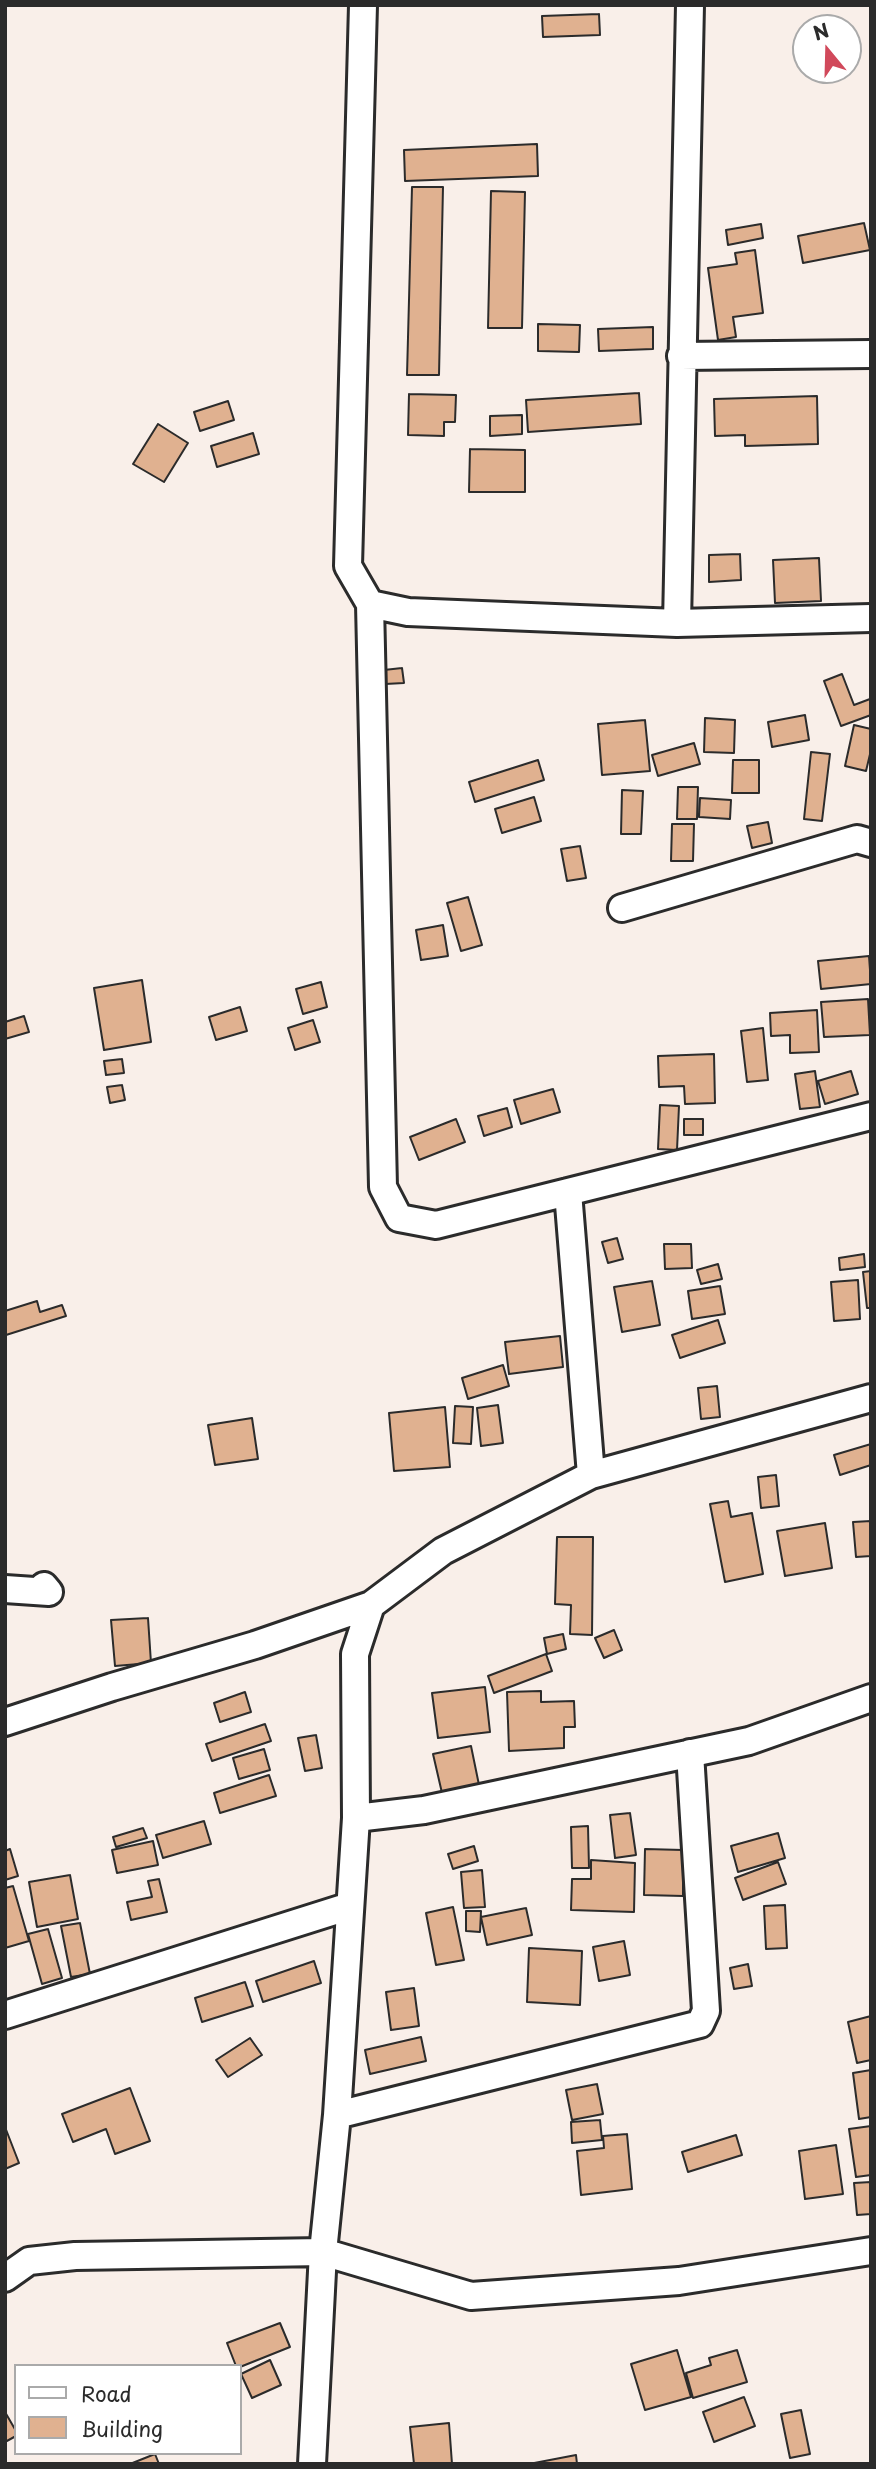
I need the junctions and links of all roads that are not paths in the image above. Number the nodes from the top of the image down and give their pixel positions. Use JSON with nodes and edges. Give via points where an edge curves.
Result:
{"nodes":[{"id":1,"x":363,"y":5,"type":"edge"},
{"id":2,"x":690,"y":5,"type":"edge"},
{"id":3,"x":871,"y":354,"type":"edge"},
{"id":4,"x":681,"y":356,"type":"junction"},
{"id":5,"x":370,"y":604,"type":"junction"},
{"id":6,"x":871,"y":618,"type":"edge"},
{"id":7,"x":677,"y":623,"type":"junction"},
{"id":8,"x":871,"y":843,"type":"edge"},
{"id":9,"x":622,"y":908,"type":"dead end"},
{"id":10,"x":871,"y":1116,"type":"edge"},
{"id":11,"x":568,"y":1192,"type":"junction"},
{"id":12,"x":871,"y":1398,"type":"edge"},
{"id":13,"x":591,"y":1475,"type":"junction"},
{"id":14,"x":44,"y":1586,"type":"dead end"},
{"id":15,"x":5,"y":1589,"type":"edge"},
{"id":16,"x":371,"y":1605,"type":"junction"},
{"id":17,"x":871,"y":1698,"type":"edge"},
{"id":18,"x":5,"y":1722,"type":"edge"},
{"id":19,"x":690,"y":1753,"type":"junction"},
{"id":20,"x":356,"y":1818,"type":"junction"},
{"id":21,"x":350,"y":1906,"type":"junction"},
{"id":22,"x":7,"y":2016,"type":"edge"},
{"id":23,"x":337,"y":2115,"type":"junction"},
{"id":24,"x":871,"y":2251,"type":"edge"},
{"id":25,"x":323,"y":2252,"type":"junction"},
{"id":26,"x":17,"y":2258,"type":"edge"},
{"id":27,"x":5,"y":2278,"type":"edge"},
{"id":28,"x":312,"y":2464,"type":"edge"}],
"edges":[{"from":1,"to":5,"type":"street","via":[[348,566]]},
{"from":2,"to":4,"type":"street"},
{"from":3,"to":4,"type":"street"},
{"from":4,"to":7,"type":"street"},
{"from":5,"to":7,"type":"street","via":[[408,612]]},
{"from":5,"to":11,"type":"street","via":[[383,1187],[399,1218],[436,1225]]},
{"from":6,"to":7,"type":"street"},
{"from":8,"to":9,"type":"street","via":[[857,839]]},
{"from":10,"to":11,"type":"street"},
{"from":11,"to":13,"type":"street"},
{"from":12,"to":13,"type":"street"},
{"from":13,"to":16,"type":"street","via":[[443,1551]]},
{"from":14,"to":15,"type":"street","via":[[49,1592]]},
{"from":16,"to":18,"type":"street"},
{"from":16,"to":20,"type":"street","via":[[355,1654]]},
{"from":17,"to":19,"type":"street","via":[[749,1741]]},
{"from":19,"to":20,"type":"street","via":[[425,1810]]},
{"from":19,"to":23,"type":"street","via":[[706,2011],[700,2024]]},
{"from":20,"to":21,"type":"street"},
{"from":21,"to":22,"type":"street"},
{"from":21,"to":23,"type":"street"},
{"from":23,"to":25,"type":"street"},
{"from":24,"to":25,"type":"street","via":[[679,2281],[471,2296]]},
{"from":25,"to":26,"type":"street"},
{"from":25,"to":28,"type":"street"},
{"from":26,"to":27,"type":"street"}]}
